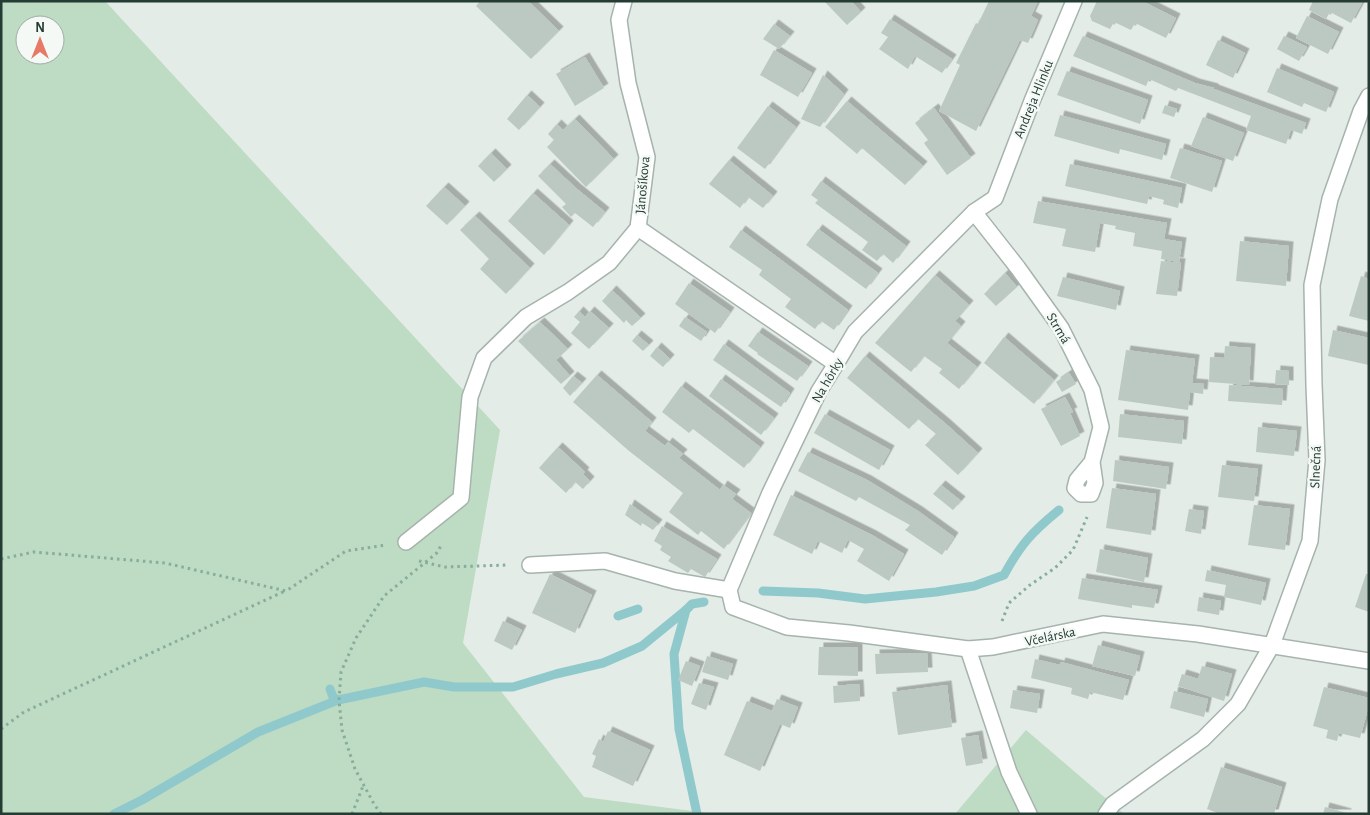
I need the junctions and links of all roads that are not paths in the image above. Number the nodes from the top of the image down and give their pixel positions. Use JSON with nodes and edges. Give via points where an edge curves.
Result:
{"nodes":[{"id":1,"x":624,"y":1,"type":"edge"},
{"id":2,"x":1074,"y":1,"type":"edge"},
{"id":3,"x":1369,"y":96,"type":"edge"},
{"id":4,"x":995,"y":198,"type":"joint"},
{"id":5,"x":974,"y":212,"type":"junction"},
{"id":6,"x":638,"y":228,"type":"junction"},
{"id":7,"x":836,"y":364,"type":"junction"},
{"id":8,"x":1091,"y":494,"type":"road end"},
{"id":9,"x":406,"y":542,"type":"road end"},
{"id":10,"x":530,"y":565,"type":"road end"},
{"id":11,"x":729,"y":590,"type":"junction"},
{"id":12,"x":1272,"y":645,"type":"junction"},
{"id":13,"x":968,"y":649,"type":"junction"},
{"id":14,"x":1369,"y":661,"type":"edge"},
{"id":15,"x":1029,"y":814,"type":"edge"},
{"id":16,"x":1106,"y":814,"type":"edge"}],
"edges":[{"from":1,"to":6,"type":"street","name":"Jánošíkova","via":[[619,20],[628,83],[646,157]]},
{"from":2,"to":4,"type":"street","name":"Andreja Hlinku"},
{"from":3,"to":12,"type":"street","name":"Slnečná","via":[[1330,199],[1312,285],[1317,460],[1310,541]]},
{"from":4,"to":5,"type":"street","name":"Na hôrky"},
{"from":5,"to":7,"type":"street","name":"Na hôrky","via":[[855,332]]},
{"from":5,"to":8,"type":"street","name":"Strmá","via":[[1060,328],[1092,390],[1101,427],[1092,462],[1095,483]]},
{"from":6,"to":7,"type":"street"},
{"from":6,"to":9,"type":"street","name":"Jánošíkova","via":[[609,263],[526,318],[484,358],[470,397],[462,498]]},
{"from":7,"to":11,"type":"street","name":"Na hôrky","via":[[770,493]]},
{"from":10,"to":11,"type":"street","via":[[605,561],[675,581]]},
{"from":11,"to":13,"type":"street","name":"Včelárska","via":[[733,608],[787,627]]},
{"from":12,"to":13,"type":"street","name":"Včelárska","via":[[1103,624],[993,647]]},
{"from":12,"to":14,"type":"street","name":"Včelárska"},
{"from":12,"to":16,"type":"street","name":"Slnečná","via":[[1238,704],[1203,739],[1113,804]]},
{"from":13,"to":15,"type":"street","via":[[1009,772]]}]}
